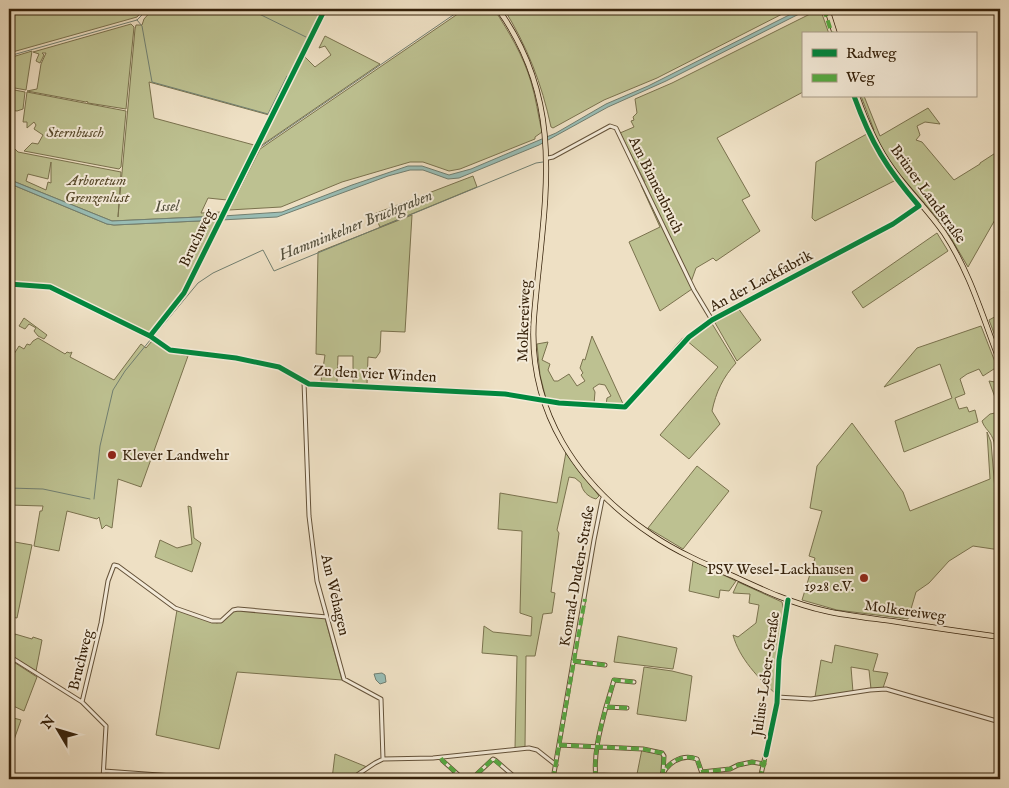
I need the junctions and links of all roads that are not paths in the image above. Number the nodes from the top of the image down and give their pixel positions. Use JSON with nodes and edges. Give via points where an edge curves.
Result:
{"nodes":[{"id":1,"x":325,"y":9,"type":"edge"},
{"id":2,"x":498,"y":9,"type":"edge"},
{"id":3,"x":827,"y":9,"type":"edge"},
{"id":4,"x":834,"y":32,"type":"edge"},
{"id":5,"x":858,"y":98,"type":"edge"},
{"id":6,"x":548,"y":158,"type":"junction"},
{"id":7,"x":922,"y":204,"type":"junction"},
{"id":8,"x":9,"y":284,"type":"edge"},
{"id":9,"x":712,"y":320,"type":"junction"},
{"id":10,"x":150,"y":336,"type":"junction"},
{"id":11,"x":1000,"y":362,"type":"edge"},
{"id":12,"x":304,"y":382,"type":"junction"},
{"id":13,"x":543,"y":401,"type":"junction"},
{"id":14,"x":604,"y":495,"type":"junction"},
{"id":15,"x":788,"y":600,"type":"junction"},
{"id":16,"x":327,"y":617,"type":"junction"},
{"id":17,"x":1000,"y":637,"type":"edge"},
{"id":18,"x":9,"y":656,"type":"edge"},
{"id":19,"x":573,"y":660,"type":"junction"},
{"id":20,"x":605,"y":665,"type":"dead end"},
{"id":21,"x":634,"y":682,"type":"dead end"},
{"id":22,"x":777,"y":697,"type":"junction"},
{"id":23,"x":82,"y":702,"type":"junction"},
{"id":24,"x":606,"y":707,"type":"junction"},
{"id":25,"x":627,"y":708,"type":"dead end"},
{"id":26,"x":1000,"y":722,"type":"edge"},
{"id":27,"x":559,"y":745,"type":"junction"},
{"id":28,"x":598,"y":747,"type":"junction"},
{"id":29,"x":441,"y":758,"type":"junction"},
{"id":30,"x":383,"y":759,"type":"junction"},
{"id":31,"x":764,"y":764,"type":"junction"},
{"id":32,"x":556,"y":765,"type":"junction"},
{"id":33,"x":104,"y":771,"type":"junction"},
{"id":34,"x":455,"y":772,"type":"junction"},
{"id":35,"x":663,"y":772,"type":"junction"},
{"id":36,"x":702,"y":772,"type":"junction"},
{"id":37,"x":477,"y":774,"type":"dead end"},
{"id":38,"x":596,"y":777,"type":"edge"},
{"id":39,"x":630,"y":778,"type":"dead end"},
{"id":40,"x":103,"y":779,"type":"edge"},
{"id":41,"x":214,"y":779,"type":"edge"},
{"id":42,"x":238,"y":779,"type":"edge"},
{"id":43,"x":276,"y":779,"type":"edge"},
{"id":44,"x":351,"y":779,"type":"edge"},
{"id":45,"x":452,"y":779,"type":"edge"},
{"id":46,"x":464,"y":779,"type":"edge"},
{"id":47,"x":517,"y":779,"type":"edge"},
{"id":48,"x":553,"y":779,"type":"edge"},
{"id":49,"x":660,"y":779,"type":"edge"},
{"id":50,"x":704,"y":779,"type":"edge"},
{"id":51,"x":760,"y":779,"type":"edge"}],
"edges":[{"from":1,"to":10,"type":"street","name":"Bruchweg","via":[[184,293]]},
{"from":2,"to":6,"type":"main road","name":"Molkereiweg","via":[[528,63],[539,98]]},
{"from":3,"to":4,"type":"main road"},
{"from":5,"to":7,"type":"main road","name":"Brüner Landstraße","via":[[885,158]]},
{"from":6,"to":9,"type":"street","name":"Am Binnenbruch","via":[[610,126],[616,128],[694,290]]},
{"from":6,"to":13,"type":"main road","name":"Molkereiweg","via":[[533,334],[535,367]]},
{"from":7,"to":9,"type":"street","name":"An der Lackfabrik","via":[[893,224]]},
{"from":7,"to":11,"type":"main road","name":"Brüner Landstraße","via":[[961,263]]},
{"from":8,"to":10,"type":"street","via":[[50,287]]},
{"from":9,"to":13,"type":"street","name":"An der Lackfabrik","via":[[684,340],[628,406]]},
{"from":10,"to":12,"type":"street","name":"Zu den vier Winden","via":[[176,352],[279,366]]},
{"from":12,"to":13,"type":"street","name":"Zu den vier Winden","via":[[504,394]]},
{"from":12,"to":16,"type":"street","name":"Am Wehagen","via":[[309,516],[317,581]]},
{"from":13,"to":14,"type":"main road","name":"Molkereiweg","via":[[570,455]]},
{"from":14,"to":15,"type":"main road","name":"Molkereiweg","via":[[667,545]]},
{"from":14,"to":19,"type":"street","name":"Konrad-Duden-Straße"},
{"from":15,"to":17,"type":"main road","name":"Molkereiweg","via":[[838,614]]},
{"from":15,"to":22,"type":"street","name":"Julius-Leber-Straße"},
{"from":16,"to":23,"type":"street","name":"Bruchweg","via":[[238,609],[221,621],[212,621],[175,608],[114,565]]},
{"from":16,"to":30,"type":"street","name":"Am Wehagen","via":[[344,679],[382,700]]},
{"from":18,"to":23,"type":"street"},
{"from":19,"to":20,"type":"street","name":"Konrad-Duden-Straße"},
{"from":19,"to":27,"type":"street","name":"Konrad-Duden-Straße"},
{"from":21,"to":24,"type":"street","via":[[614,680]]},
{"from":22,"to":26,"type":"street","via":[[811,699],[886,689]]},
{"from":22,"to":31,"type":"street","name":"Julius-Leber-Straße"},
{"from":23,"to":33,"type":"street","name":"Bruchweg","via":[[106,726]]},
{"from":24,"to":25,"type":"street"},
{"from":24,"to":28,"type":"street"},
{"from":27,"to":28,"type":"street"},
{"from":27,"to":32,"type":"street","name":"Konrad-Duden-Straße"},
{"from":28,"to":35,"type":"street","via":[[662,753]]},
{"from":28,"to":38,"type":"street"},
{"from":29,"to":30,"type":"street"},
{"from":29,"to":32,"type":"street","via":[[534,748]]},
{"from":29,"to":34,"type":"street"},
{"from":30,"to":44,"type":"street"},
{"from":31,"to":36,"type":"street","via":[[752,762],[730,769]]},
{"from":31,"to":51,"type":"street","name":"Julius-Leber-Straße"},
{"from":32,"to":48,"type":"street","name":"Konrad-Duden-Straße"},
{"from":33,"to":40,"type":"street","name":"Bruchweg"},
{"from":33,"to":41,"type":"street"},
{"from":34,"to":45,"type":"street"},
{"from":34,"to":46,"type":"street"},
{"from":35,"to":36,"type":"street","via":[[683,758],[696,759]]},
{"from":35,"to":49,"type":"street"},
{"from":36,"to":50,"type":"street"},
{"from":37,"to":47,"type":"street","via":[[492,759]]},
{"from":38,"to":39,"type":"street"},
{"from":42,"to":43,"type":"street"}]}
